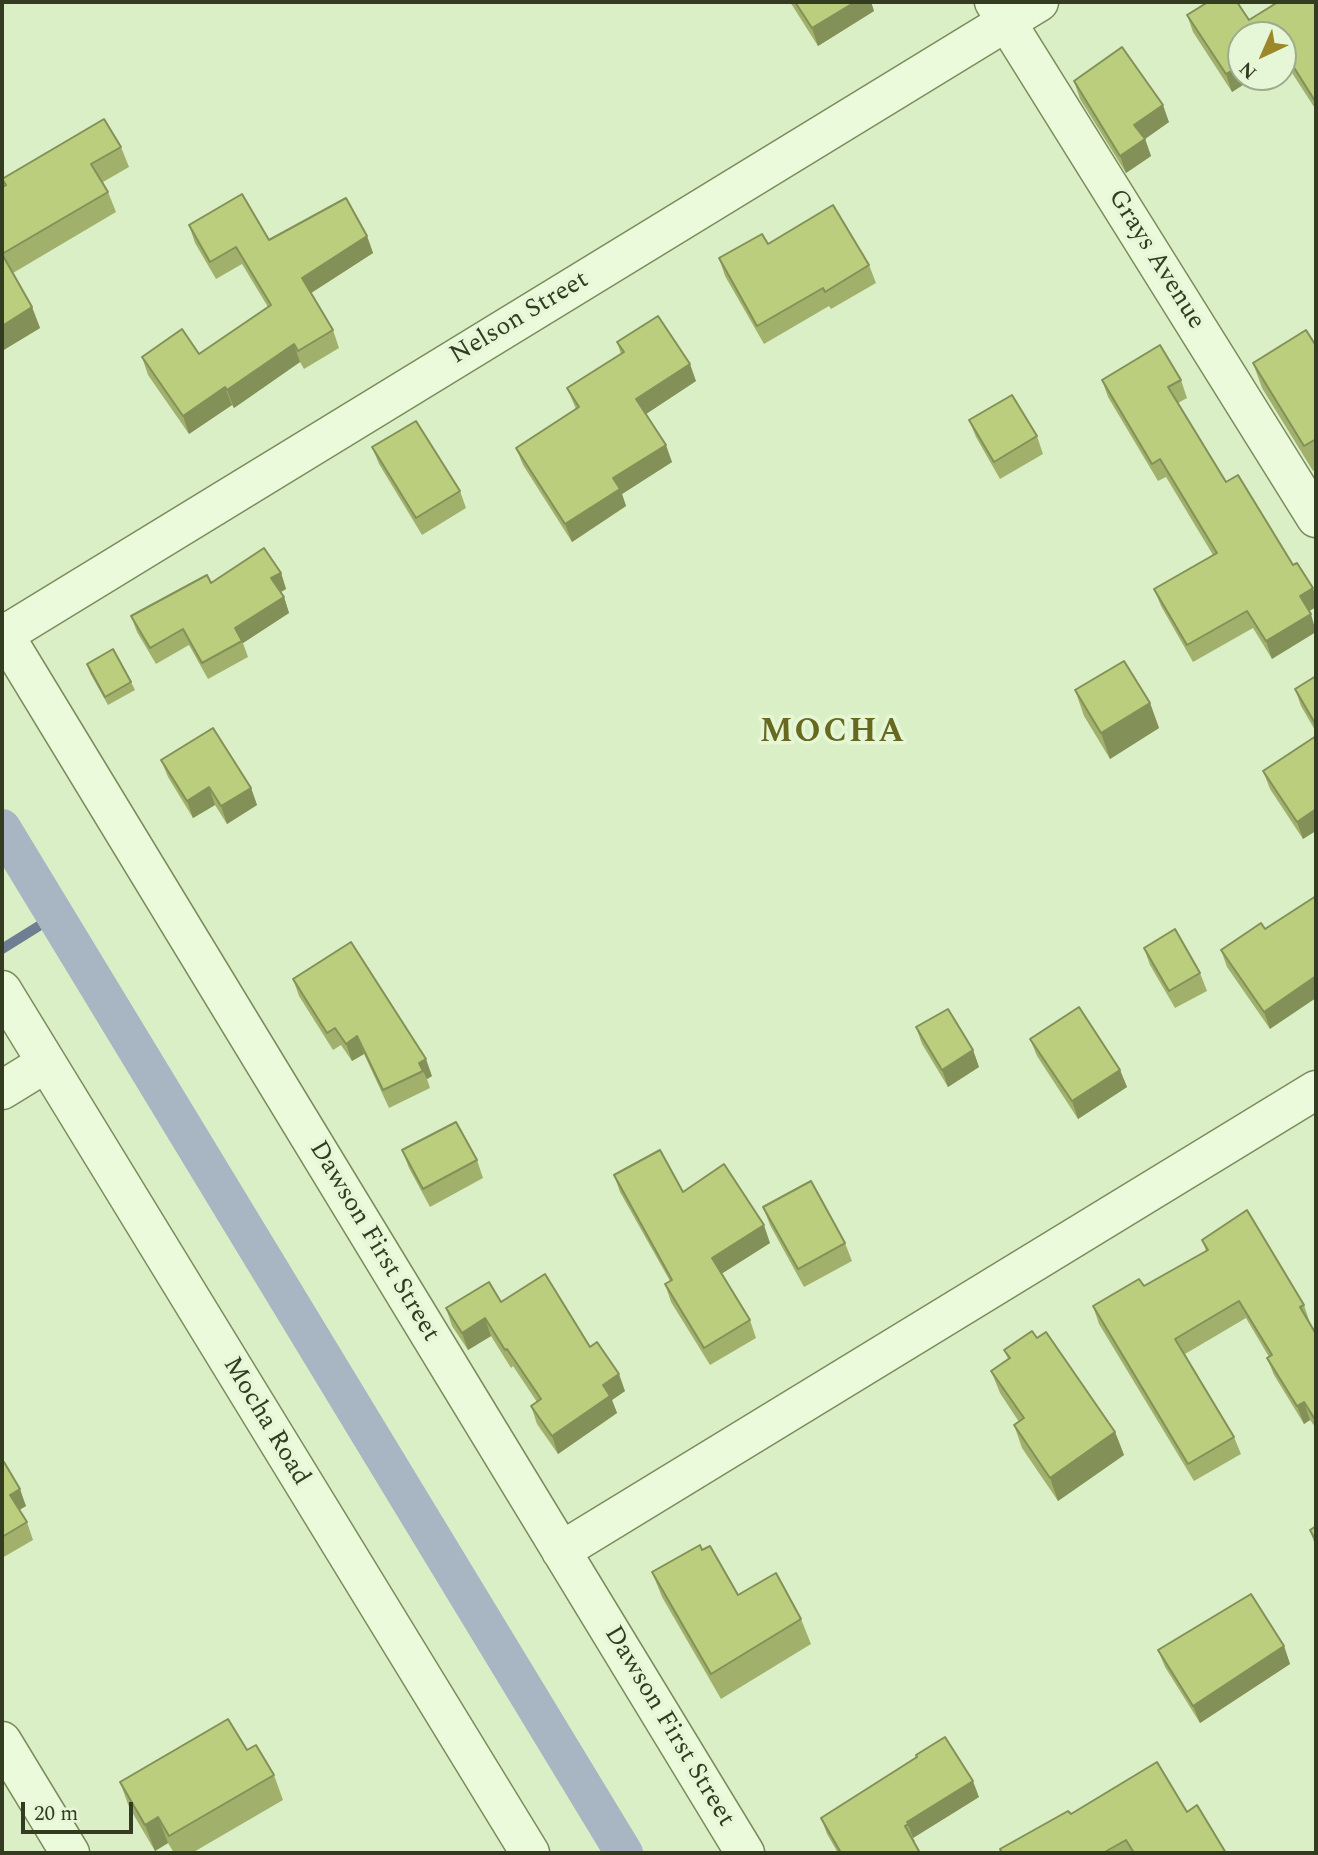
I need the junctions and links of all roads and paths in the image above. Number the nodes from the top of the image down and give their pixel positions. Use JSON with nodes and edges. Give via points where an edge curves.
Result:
{"nodes":[{"id":1,"x":1039,"y":2,"type":"edge"},
{"id":2,"x":1000,"y":12,"type":"edge"},
{"id":3,"x":1316,"y":518,"type":"edge"},
{"id":4,"x":2,"y":634,"type":"edge"},
{"id":5,"x":2,"y":990,"type":"edge"},
{"id":6,"x":46,"y":1063,"type":"junction"},
{"id":7,"x":2,"y":1090,"type":"edge"},
{"id":8,"x":1316,"y":1090,"type":"edge"},
{"id":9,"x":561,"y":1550,"type":"junction"},
{"id":10,"x":2,"y":1741,"type":"edge"},
{"id":11,"x":70,"y":1853,"type":"edge"},
{"id":12,"x":530,"y":1853,"type":"edge"},
{"id":13,"x":745,"y":1853,"type":"edge"}],
"edges":[{"from":1,"to":2,"type":"street","name":"Nelson Street"},
{"from":2,"to":3,"type":"street","name":"Grays Avenue"},
{"from":2,"to":4,"type":"street","name":"Nelson Street"},
{"from":4,"to":9,"type":"street","name":"Dawson First Street"},
{"from":5,"to":6,"type":"street","name":"Mocha Road"},
{"from":6,"to":7,"type":"street"},
{"from":6,"to":12,"type":"street","name":"Mocha Road"},
{"from":8,"to":9,"type":"street"},
{"from":9,"to":13,"type":"street","name":"Dawson First Street"},
{"from":10,"to":11,"type":"street"}]}
